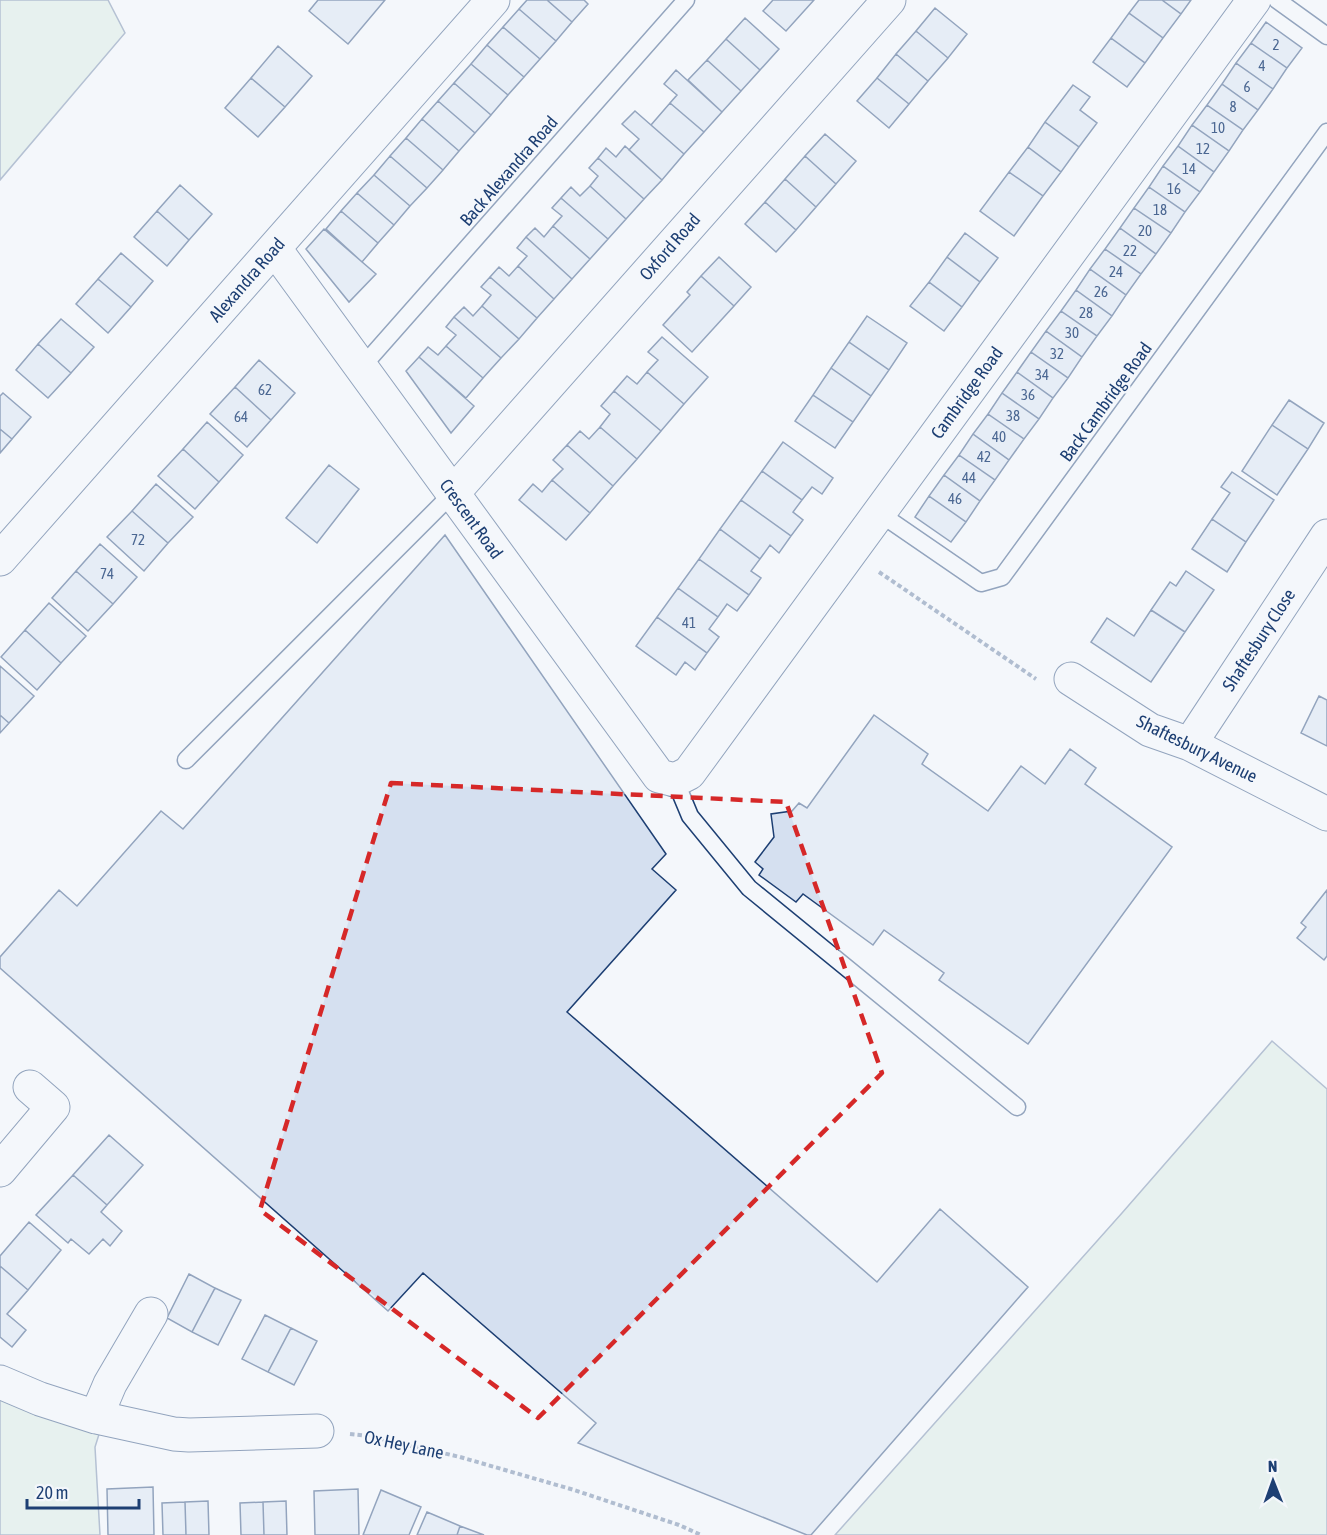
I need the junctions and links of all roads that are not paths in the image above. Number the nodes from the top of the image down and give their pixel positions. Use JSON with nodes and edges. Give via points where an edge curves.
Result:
{"nodes":[{"id":1,"x":493,"y":0,"type":"edge"},
{"id":2,"x":686,"y":0,"type":"edge"},
{"id":3,"x":888,"y":0,"type":"edge"},
{"id":4,"x":1254,"y":0,"type":"edge"},
{"id":5,"x":1276,"y":0,"type":"edge"},
{"id":6,"x":1327,"y":36,"type":"edge"},
{"id":7,"x":1327,"y":132,"type":"edge"},
{"id":8,"x":275,"y":249,"type":"junction"},
{"id":9,"x":361,"y":368,"type":"junction"},
{"id":10,"x":452,"y":494,"type":"junction"},
{"id":11,"x":879,"y":513,"type":"junction"},
{"id":12,"x":1327,"y":536,"type":"edge"},
{"id":13,"x":0,"y":559,"type":"edge"},
{"id":14,"x":1071,"y":679,"type":"road end"},
{"id":15,"x":1190,"y":744,"type":"junction"},
{"id":16,"x":186,"y":760,"type":"dead end"},
{"id":17,"x":675,"y":780,"type":"junction"},
{"id":18,"x":1327,"y":814,"type":"edge"},
{"id":19,"x":30,"y":1087,"type":"dead end"},
{"id":20,"x":1017,"y":1107,"type":"dead end"},
{"id":21,"x":0,"y":1170,"type":"edge"},
{"id":22,"x":151,"y":1314,"type":"dead end"},
{"id":23,"x":0,"y":1382,"type":"edge"},
{"id":24,"x":96,"y":1417,"type":"junction"},
{"id":25,"x":317,"y":1431,"type":"road end"}],
"edges":[{"from":1,"to":8,"type":"street","name":"Alexandra Road"},
{"from":2,"to":9,"type":"lane","name":"Back Alexandra Road"},
{"from":3,"to":10,"type":"street","name":"Oxford Road"},
{"from":4,"to":11,"type":"street","name":"Cambridge Road"},
{"from":5,"to":6,"type":"lane"},
{"from":7,"to":11,"type":"lane","name":"Back Cambridge Road","via":[[1002,577],[981,583]]},
{"from":8,"to":9,"type":"street","name":"Crescent Road"},
{"from":8,"to":13,"type":"street","name":"Alexandra Road"},
{"from":9,"to":10,"type":"street","name":"Crescent Road"},
{"from":10,"to":16,"type":"lane"},
{"from":10,"to":17,"type":"street","name":"Crescent Road","via":[[659,776]]},
{"from":11,"to":17,"type":"street","name":"Cambridge Road","via":[[689,773]]},
{"from":12,"to":15,"type":"street","name":"Shaftesbury Close"},
{"from":14,"to":15,"type":"street","name":"Shaftesbury Avenue","via":[[1150,730]]},
{"from":15,"to":18,"type":"street","name":"Shaftesbury Avenue"},
{"from":17,"to":20,"type":"lane","via":[[690,816],[749,888]]},
{"from":19,"to":21,"type":"street","via":[[53,1107]]},
{"from":22,"to":24,"type":"street","via":[[110,1384]]},
{"from":23,"to":24,"type":"street"},
{"from":24,"to":25,"type":"street","via":[[181,1434]]}]}
